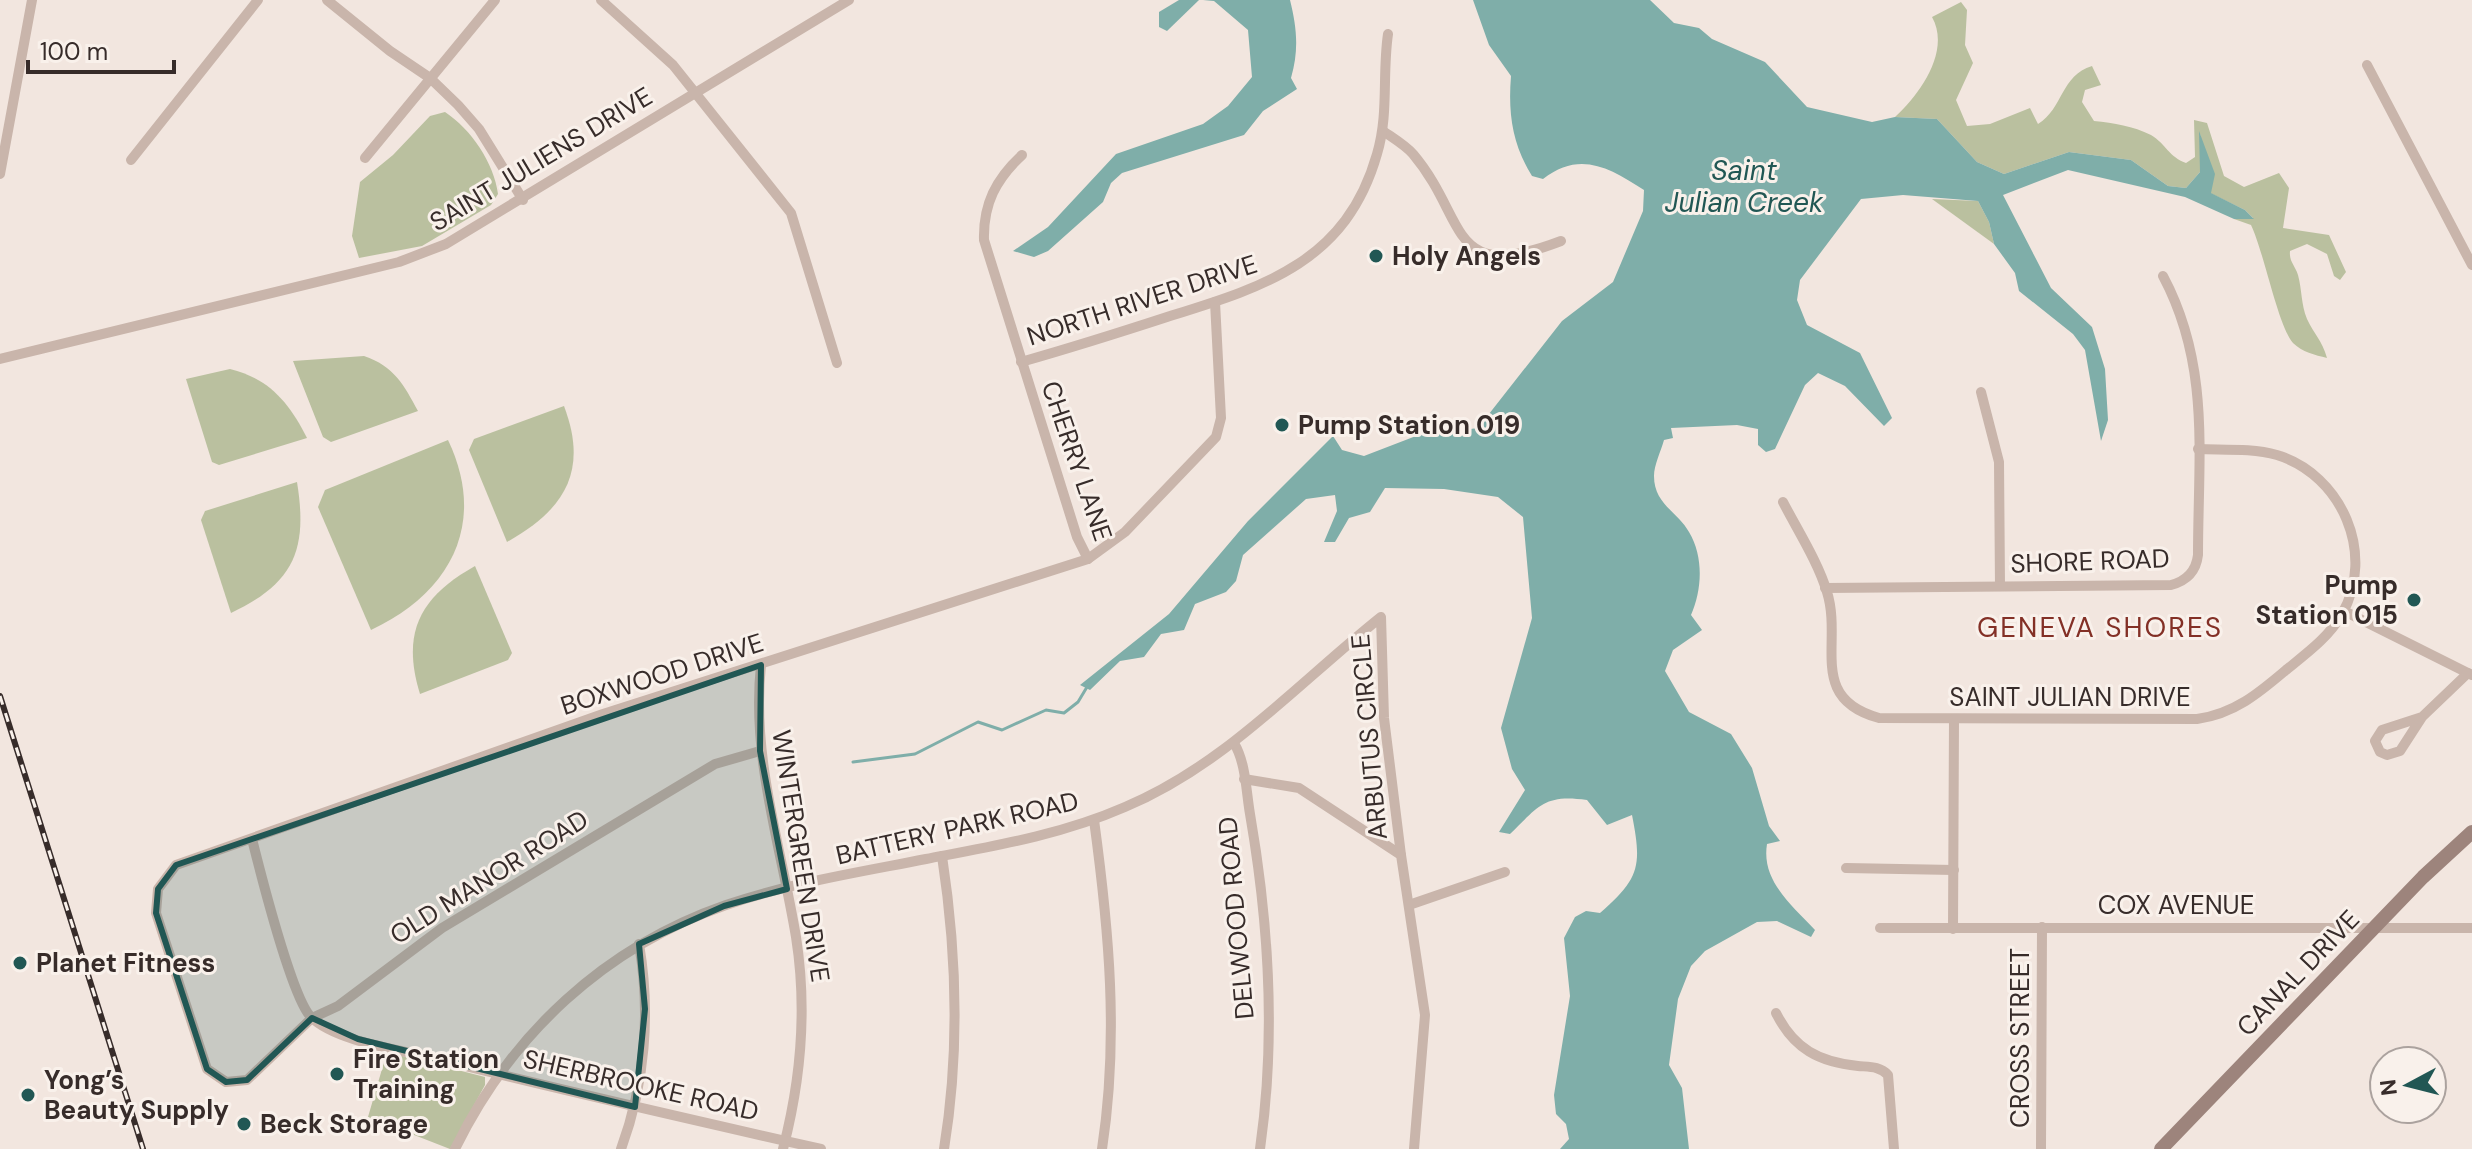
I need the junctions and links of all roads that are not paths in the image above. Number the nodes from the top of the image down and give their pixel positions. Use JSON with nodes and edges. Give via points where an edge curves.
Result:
{"nodes":[{"id":1,"x":32,"y":0,"type":"edge"},
{"id":2,"x":258,"y":0,"type":"edge"},
{"id":3,"x":327,"y":0,"type":"edge"},
{"id":4,"x":495,"y":0,"type":"edge"},
{"id":5,"x":601,"y":0,"type":"edge"},
{"id":6,"x":849,"y":0,"type":"edge"},
{"id":7,"x":1388,"y":34,"type":"dead end"},
{"id":8,"x":2367,"y":65,"type":"dead end"},
{"id":9,"x":430,"y":78,"type":"junction"},
{"id":10,"x":696,"y":93,"type":"junction"},
{"id":11,"x":1383,"y":131,"type":"junction"},
{"id":12,"x":1022,"y":155,"type":"dead end"},
{"id":13,"x":365,"y":158,"type":"dead end"},
{"id":14,"x":131,"y":160,"type":"dead end"},
{"id":15,"x":0,"y":174,"type":"edge"},
{"id":16,"x":523,"y":200,"type":"junction"},
{"id":17,"x":1561,"y":241,"type":"dead end"},
{"id":18,"x":2472,"y":265,"type":"edge"},
{"id":19,"x":2163,"y":276,"type":"dead end"},
{"id":20,"x":1215,"y":302,"type":"junction"},
{"id":21,"x":0,"y":359,"type":"edge"},
{"id":22,"x":1021,"y":362,"type":"junction"},
{"id":23,"x":837,"y":363,"type":"dead end"},
{"id":24,"x":1981,"y":392,"type":"dead end"},
{"id":25,"x":2198,"y":449,"type":"junction"},
{"id":26,"x":1783,"y":502,"type":"dead end"},
{"id":27,"x":1088,"y":559,"type":"junction"},
{"id":28,"x":2000,"y":586,"type":"junction"},
{"id":29,"x":1825,"y":588,"type":"junction"},
{"id":30,"x":2344,"y":611,"type":"junction"},
{"id":31,"x":761,"y":665,"type":"junction"},
{"id":32,"x":2470,"y":674,"type":"edge"},
{"id":33,"x":2422,"y":717,"type":"junction"},
{"id":34,"x":1954,"y":719,"type":"junction"},
{"id":35,"x":1234,"y":743,"type":"junction"},
{"id":36,"x":760,"y":751,"type":"junction"},
{"id":37,"x":1244,"y":779,"type":"junction"},
{"id":38,"x":1094,"y":820,"type":"junction"},
{"id":39,"x":2472,"y":832,"type":"edge"},
{"id":40,"x":252,"y":839,"type":"junction"},
{"id":41,"x":1401,"y":855,"type":"junction"},
{"id":42,"x":942,"y":856,"type":"junction"},
{"id":43,"x":1846,"y":868,"type":"dead end"},
{"id":44,"x":1954,"y":870,"type":"junction"},
{"id":45,"x":1505,"y":872,"type":"dead end"},
{"id":46,"x":787,"y":889,"type":"junction"},
{"id":47,"x":1409,"y":905,"type":"junction"},
{"id":48,"x":2042,"y":927,"type":"junction"},
{"id":49,"x":2376,"y":927,"type":"junction"},
{"id":50,"x":1880,"y":928,"type":"dead end"},
{"id":51,"x":2472,"y":928,"type":"edge"},
{"id":52,"x":1953,"y":929,"type":"junction"},
{"id":53,"x":639,"y":944,"type":"junction"},
{"id":54,"x":1776,"y":1013,"type":"dead end"},
{"id":55,"x":312,"y":1018,"type":"junction"},
{"id":56,"x":499,"y":1074,"type":"junction"},
{"id":57,"x":218,"y":1078,"type":"joint"},
{"id":58,"x":635,"y":1107,"type":"junction"},
{"id":59,"x":1893,"y":1143,"type":"edge"},
{"id":60,"x":784,"y":1145,"type":"edge"},
{"id":61,"x":455,"y":1149,"type":"edge"},
{"id":62,"x":621,"y":1149,"type":"edge"},
{"id":63,"x":821,"y":1149,"type":"edge"},
{"id":64,"x":944,"y":1149,"type":"edge"},
{"id":65,"x":1102,"y":1149,"type":"edge"},
{"id":66,"x":1260,"y":1149,"type":"edge"},
{"id":67,"x":1414,"y":1149,"type":"edge"},
{"id":68,"x":2041,"y":1149,"type":"edge"},
{"id":69,"x":2161,"y":1149,"type":"edge"}],
"edges":[{"from":1,"to":15,"type":"street"},
{"from":2,"to":14,"type":"street"},
{"from":3,"to":9,"type":"street"},
{"from":4,"to":9,"type":"street"},
{"from":5,"to":10,"type":"street"},
{"from":6,"to":10,"type":"street","name":"SAINT JULIENS DRIVE"},
{"from":7,"to":11,"type":"street","name":"NORTH RIVER DRIVE"},
{"from":8,"to":18,"type":"street"},
{"from":9,"to":13,"type":"street"},
{"from":9,"to":16,"type":"street","via":[[479,129]]},
{"from":10,"to":16,"type":"street","name":"SAINT JULIENS DRIVE"},
{"from":10,"to":23,"type":"street","via":[[791,213]]},
{"from":11,"to":17,"type":"street","via":[[1413,154],[1460,234],[1478,250],[1518,256]]},
{"from":11,"to":20,"type":"street","name":"NORTH RIVER DRIVE","via":[[1366,185],[1326,243],[1276,279]]},
{"from":12,"to":22,"type":"street","name":"CHERRY LANE","via":[[996,184],[984,226],[987,255]]},
{"from":16,"to":21,"type":"street","name":"SAINT JULIENS DRIVE","via":[[446,244],[399,262]]},
{"from":19,"to":25,"type":"street","name":"SHORE ROAD","via":[[2196,363]]},
{"from":20,"to":22,"type":"street","name":"NORTH RIVER DRIVE"},
{"from":20,"to":27,"type":"street","name":"BOXWOOD DRIVE","via":[[1221,418],[1216,437],[1125,532]]},
{"from":22,"to":27,"type":"street","name":"CHERRY LANE"},
{"from":24,"to":28,"type":"street","via":[[1999,462]]},
{"from":25,"to":28,"type":"street","name":"SHORE ROAD","via":[[2198,555],[2185,579],[2171,585]]},
{"from":25,"to":30,"type":"street","name":"SAINT JULIAN DRIVE","via":[[2278,456],[2306,469],[2332,492],[2355,546],[2355,570]]},
{"from":26,"to":29,"type":"street","name":"SAINT JULIAN DRIVE"},
{"from":27,"to":31,"type":"street","name":"BOXWOOD DRIVE"},
{"from":28,"to":29,"type":"street","name":"SHORE ROAD"},
{"from":29,"to":34,"type":"street","name":"SAINT JULIAN DRIVE","via":[[1831,671],[1849,704],[1879,718]]},
{"from":30,"to":32,"type":"street"},
{"from":30,"to":34,"type":"street","name":"SAINT JULIAN DRIVE","via":[[2325,636],[2243,705],[2212,717]]},
{"from":31,"to":36,"type":"street","name":"WINTERGREEN DRIVE"},
{"from":31,"to":40,"type":"street","name":"BOXWOOD DRIVE","via":[[603,714]]},
{"from":32,"to":33,"type":"street"},
{"from":33,"to":33,"type":"street","via":[[2395,755],[2376,747],[2382,730]]},
{"from":34,"to":44,"type":"street"},
{"from":35,"to":37,"type":"street"},
{"from":35,"to":38,"type":"street","name":"BATTERY PARK ROAD","via":[[1187,776]]},
{"from":35,"to":41,"type":"street","name":"ARBUTUS CIRCLE","via":[[1381,617],[1384,718]]},
{"from":36,"to":46,"type":"street","name":"WINTERGREEN DRIVE"},
{"from":36,"to":55,"type":"street","name":"OLD MANOR ROAD","via":[[715,764],[458,917],[338,1006]]},
{"from":37,"to":41,"type":"street","via":[[1299,788]]},
{"from":37,"to":66,"type":"street","name":"DELWOOD ROAD","via":[[1268,974]]},
{"from":38,"to":42,"type":"street","name":"BATTERY PARK ROAD"},
{"from":38,"to":65,"type":"street","via":[[1113,990]]},
{"from":39,"to":49,"type":"main road","name":"CANAL DRIVE"},
{"from":40,"to":55,"type":"street","via":[[297,989]]},
{"from":40,"to":57,"type":"street","name":"BOXWOOD DRIVE","via":[[176,865],[161,881],[155,901],[202,1060]]},
{"from":41,"to":47,"type":"street"},
{"from":42,"to":46,"type":"street","name":"BATTERY PARK ROAD"},
{"from":42,"to":64,"type":"street","via":[[956,1028]]},
{"from":43,"to":44,"type":"street"},
{"from":44,"to":52,"type":"street"},
{"from":45,"to":47,"type":"street"},
{"from":46,"to":53,"type":"street","name":"BATTERY PARK ROAD","via":[[724,906]]},
{"from":46,"to":60,"type":"street","name":"WINTERGREEN DRIVE","via":[[798,952],[801,1023]]},
{"from":47,"to":67,"type":"street","via":[[1425,1015]]},
{"from":48,"to":49,"type":"street","name":"COX AVENUE"},
{"from":48,"to":52,"type":"street","name":"COX AVENUE"},
{"from":48,"to":68,"type":"street","name":"CROSS STREET"},
{"from":49,"to":51,"type":"street","name":"COX AVENUE"},
{"from":49,"to":69,"type":"main road","name":"CANAL DRIVE"},
{"from":50,"to":52,"type":"street","name":"COX AVENUE"},
{"from":53,"to":56,"type":"street","name":"BATTERY PARK ROAD","via":[[574,992]]},
{"from":53,"to":58,"type":"street","via":[[645,1009]]},
{"from":54,"to":59,"type":"street","via":[[1785,1031],[1808,1053],[1829,1062],[1884,1070]]},
{"from":55,"to":56,"type":"street","name":"SHERBROOKE ROAD","via":[[358,1039]]},
{"from":55,"to":57,"type":"street","name":"OLD MANOR ROAD","via":[[247,1080],[231,1083]]},
{"from":56,"to":58,"type":"street","name":"SHERBROOKE ROAD"},
{"from":56,"to":61,"type":"street","name":"BATTERY PARK ROAD"},
{"from":58,"to":60,"type":"street","name":"SHERBROOKE ROAD"},
{"from":58,"to":62,"type":"street"},
{"from":60,"to":63,"type":"street","name":"SHERBROOKE ROAD"}]}
